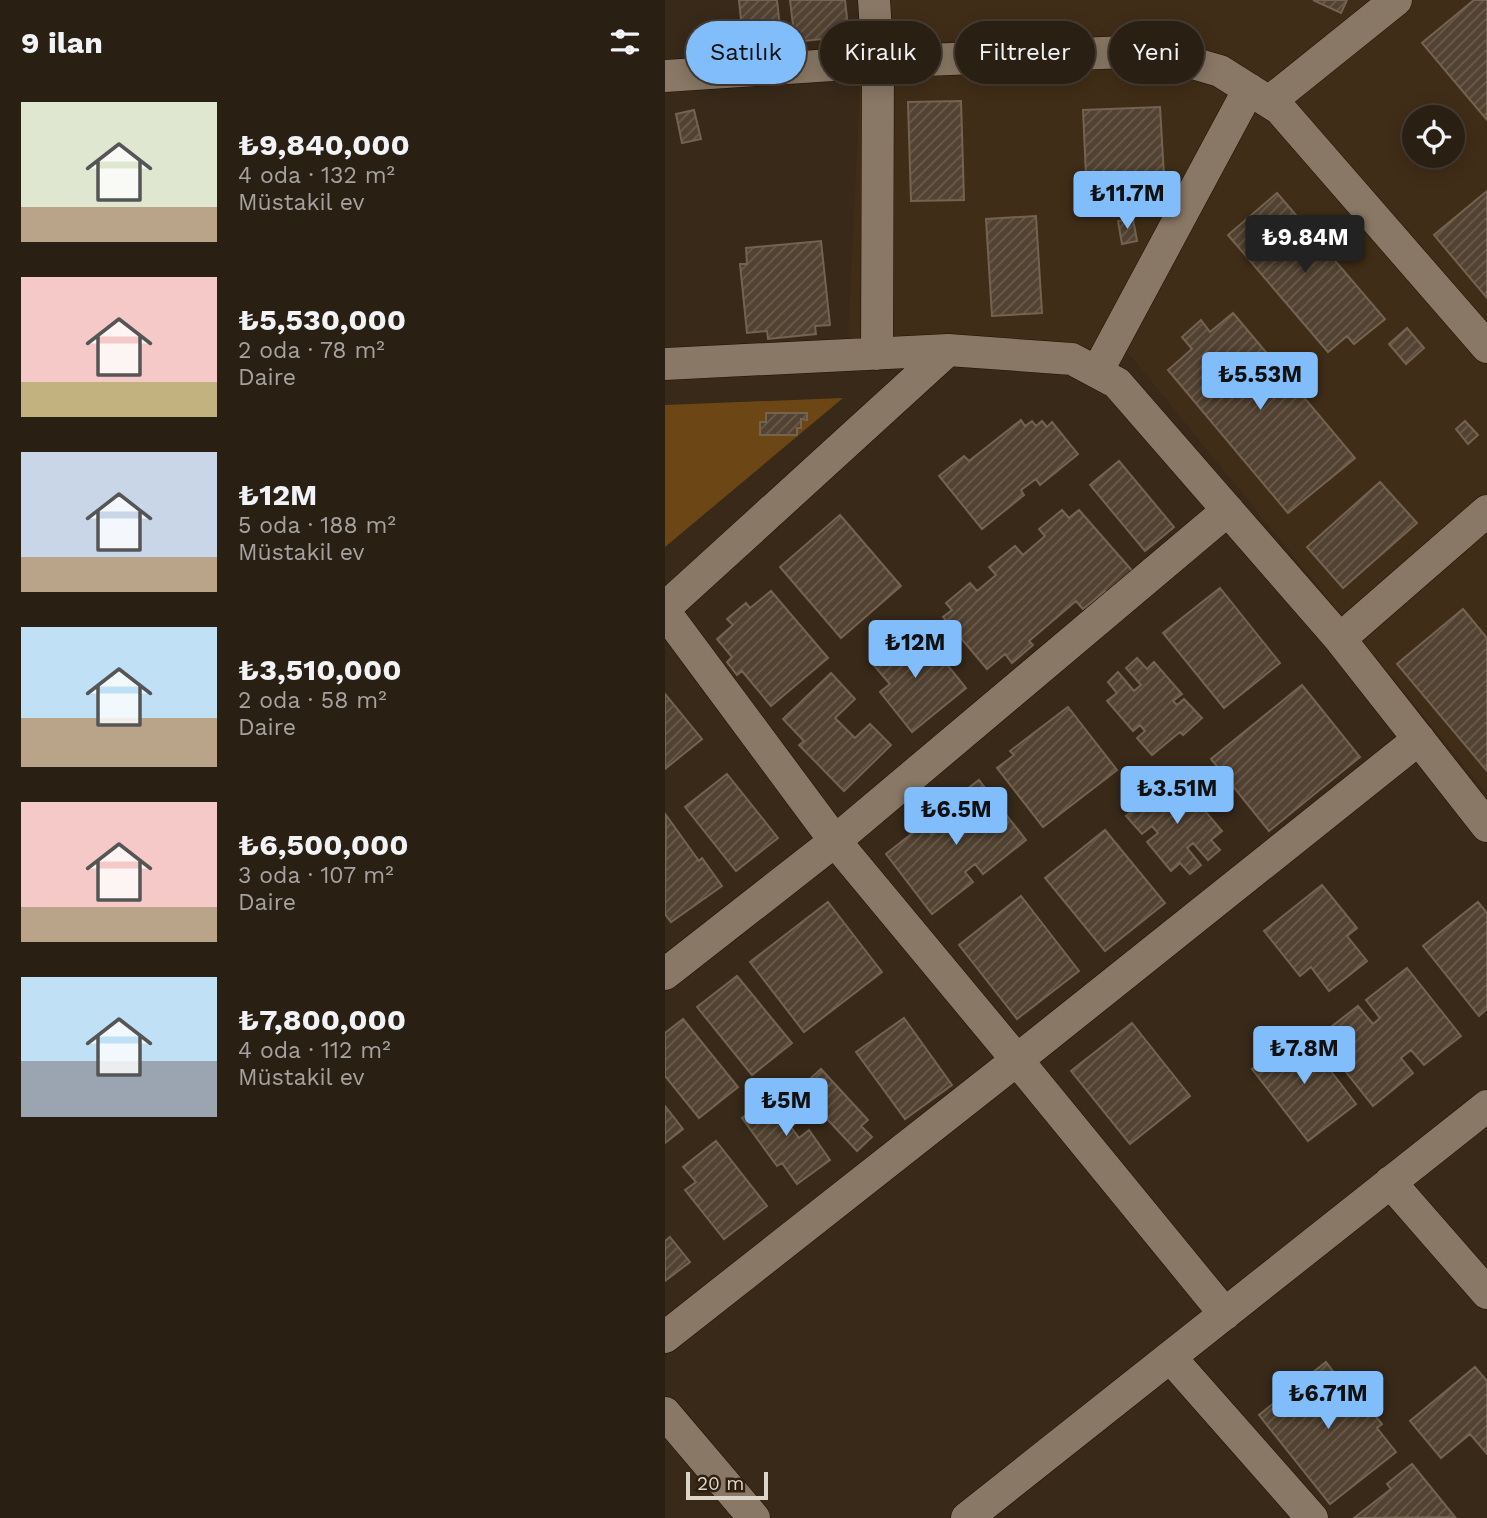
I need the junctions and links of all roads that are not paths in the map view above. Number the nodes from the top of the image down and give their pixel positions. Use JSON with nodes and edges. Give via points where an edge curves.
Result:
{"nodes":[{"id":1,"x":874,"y":0,"type":"edge"},
{"id":2,"x":1396,"y":0,"type":"edge"},
{"id":3,"x":875,"y":21,"type":"edge"},
{"id":4,"x":941,"y":59,"type":"edge"},
{"id":5,"x":820,"y":66,"type":"edge"},
{"id":6,"x":665,"y":76,"type":"edge"},
{"id":7,"x":878,"y":84,"type":"edge"},
{"id":8,"x":1259,"y":96,"type":"junction"},
{"id":9,"x":1487,"y":347,"type":"edge"},
{"id":10,"x":948,"y":351,"type":"junction"},
{"id":11,"x":877,"y":354,"type":"junction"},
{"id":12,"x":665,"y":364,"type":"edge"},
{"id":13,"x":1097,"y":372,"type":"junction"},
{"id":14,"x":1228,"y":510,"type":"junction"},
{"id":15,"x":1487,"y":511,"type":"edge"},
{"id":16,"x":665,"y":610,"type":"edge"},
{"id":17,"x":1340,"y":639,"type":"junction"},
{"id":18,"x":1419,"y":739,"type":"junction"},
{"id":19,"x":1487,"y":826,"type":"edge"},
{"id":20,"x":835,"y":841,"type":"junction"},
{"id":21,"x":665,"y":974,"type":"edge"},
{"id":22,"x":1017,"y":1060,"type":"junction"},
{"id":23,"x":1487,"y":1105,"type":"edge"},
{"id":24,"x":1390,"y":1182,"type":"junction"},
{"id":25,"x":1487,"y":1293,"type":"edge"},
{"id":26,"x":1225,"y":1314,"type":"junction"},
{"id":27,"x":665,"y":1337,"type":"edge"},
{"id":28,"x":1170,"y":1357,"type":"junction"},
{"id":29,"x":665,"y":1413,"type":"edge"},
{"id":30,"x":754,"y":1518,"type":"edge"},
{"id":31,"x":967,"y":1518,"type":"edge"},
{"id":32,"x":1312,"y":1518,"type":"edge"}],
"edges":[{"from":1,"to":3,"type":"street"},
{"from":2,"to":8,"type":"street"},
{"from":4,"to":8,"type":"street","via":[[1151,51],[1220,71]]},
{"from":5,"to":6,"type":"street"},
{"from":7,"to":11,"type":"street"},
{"from":8,"to":9,"type":"street","via":[[1280,109]]},
{"from":8,"to":13,"type":"street"},
{"from":10,"to":11,"type":"street"},
{"from":10,"to":13,"type":"street","via":[[1072,359]]},
{"from":10,"to":16,"type":"street"},
{"from":11,"to":12,"type":"street"},
{"from":13,"to":14,"type":"street","via":[[1117,383]]},
{"from":14,"to":17,"type":"street"},
{"from":14,"to":20,"type":"street"},
{"from":15,"to":17,"type":"street"},
{"from":16,"to":20,"type":"street"},
{"from":17,"to":18,"type":"street"},
{"from":18,"to":19,"type":"street"},
{"from":18,"to":22,"type":"street"},
{"from":20,"to":21,"type":"street"},
{"from":20,"to":22,"type":"street"},
{"from":22,"to":26,"type":"street"},
{"from":22,"to":27,"type":"street"},
{"from":23,"to":24,"type":"street"},
{"from":24,"to":25,"type":"street"},
{"from":24,"to":26,"type":"street"},
{"from":26,"to":28,"type":"street"},
{"from":28,"to":31,"type":"street"},
{"from":28,"to":32,"type":"street"},
{"from":29,"to":30,"type":"street"}]}
